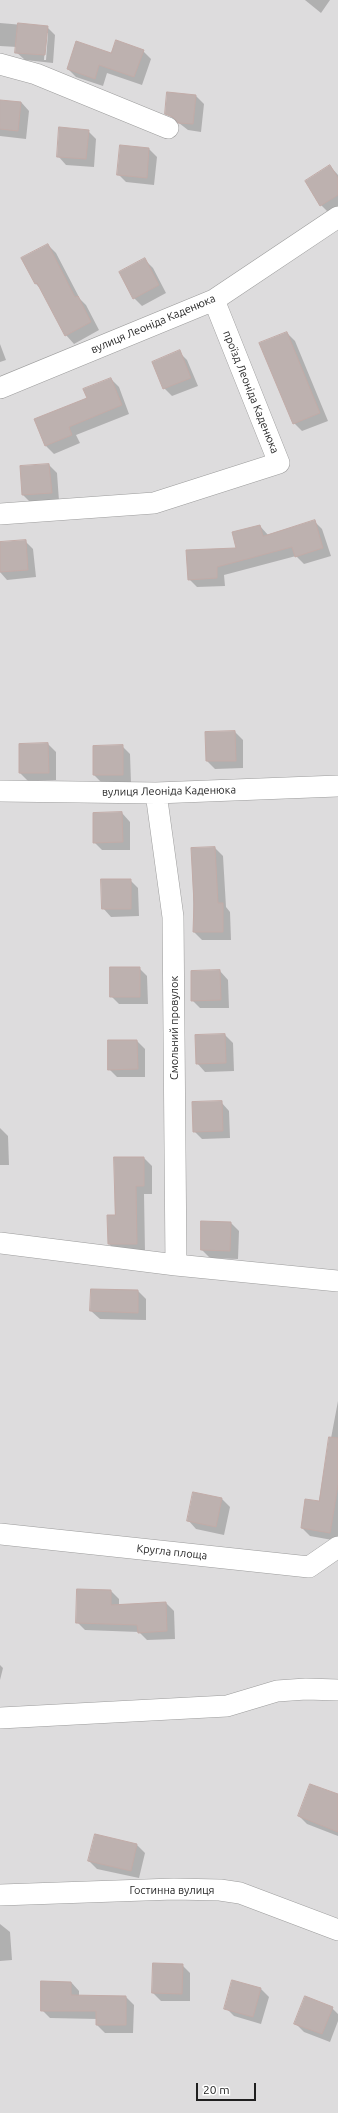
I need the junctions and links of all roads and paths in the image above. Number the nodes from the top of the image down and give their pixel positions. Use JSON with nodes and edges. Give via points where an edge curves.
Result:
{"nodes":[{"id":1,"x":0,"y":64,"type":"edge"},
{"id":2,"x":168,"y":128,"type":"dead end"},
{"id":3,"x":338,"y":217,"type":"edge"},
{"id":4,"x":214,"y":300,"type":"junction"},
{"id":5,"x":0,"y":388,"type":"edge"},
{"id":6,"x":0,"y":514,"type":"edge"},
{"id":7,"x":338,"y":786,"type":"edge"},
{"id":8,"x":0,"y":791,"type":"edge"},
{"id":9,"x":156,"y":793,"type":"junction"},
{"id":10,"x":0,"y":1243,"type":"edge"},
{"id":11,"x":176,"y":1265,"type":"junction"},
{"id":12,"x":338,"y":1281,"type":"edge"},
{"id":13,"x":0,"y":1534,"type":"edge"},
{"id":14,"x":338,"y":1547,"type":"edge"},
{"id":15,"x":338,"y":1690,"type":"edge"},
{"id":16,"x":0,"y":1718,"type":"edge"},
{"id":17,"x":0,"y":1895,"type":"edge"},
{"id":18,"x":338,"y":1930,"type":"edge"}],
"edges":[{"from":1,"to":2,"type":"street","via":[[36,74]]},
{"from":3,"to":4,"type":"street","name":"вулиця Леоніда Каденюка"},
{"from":4,"to":5,"type":"street","name":"вулиця Леоніда Каденюка"},
{"from":4,"to":6,"type":"street","name":"проїзд Леоніда Каденюка","via":[[279,463],[154,503]]},
{"from":7,"to":9,"type":"street","name":"вулиця Леоніда Каденюка"},
{"from":8,"to":9,"type":"street","name":"вулиця Леоніда Каденюка"},
{"from":9,"to":11,"type":"street","name":"Смольний провулок","via":[[173,917]]},
{"from":10,"to":11,"type":"street"},
{"from":11,"to":12,"type":"street"},
{"from":13,"to":14,"type":"street","name":"Кругла площа","via":[[309,1567]]},
{"from":15,"to":16,"type":"street","via":[[277,1691],[227,1706]]},
{"from":17,"to":18,"type":"street","name":"Гостинна вулиця","via":[[174,1889],[220,1890],[240,1893]]}]}
